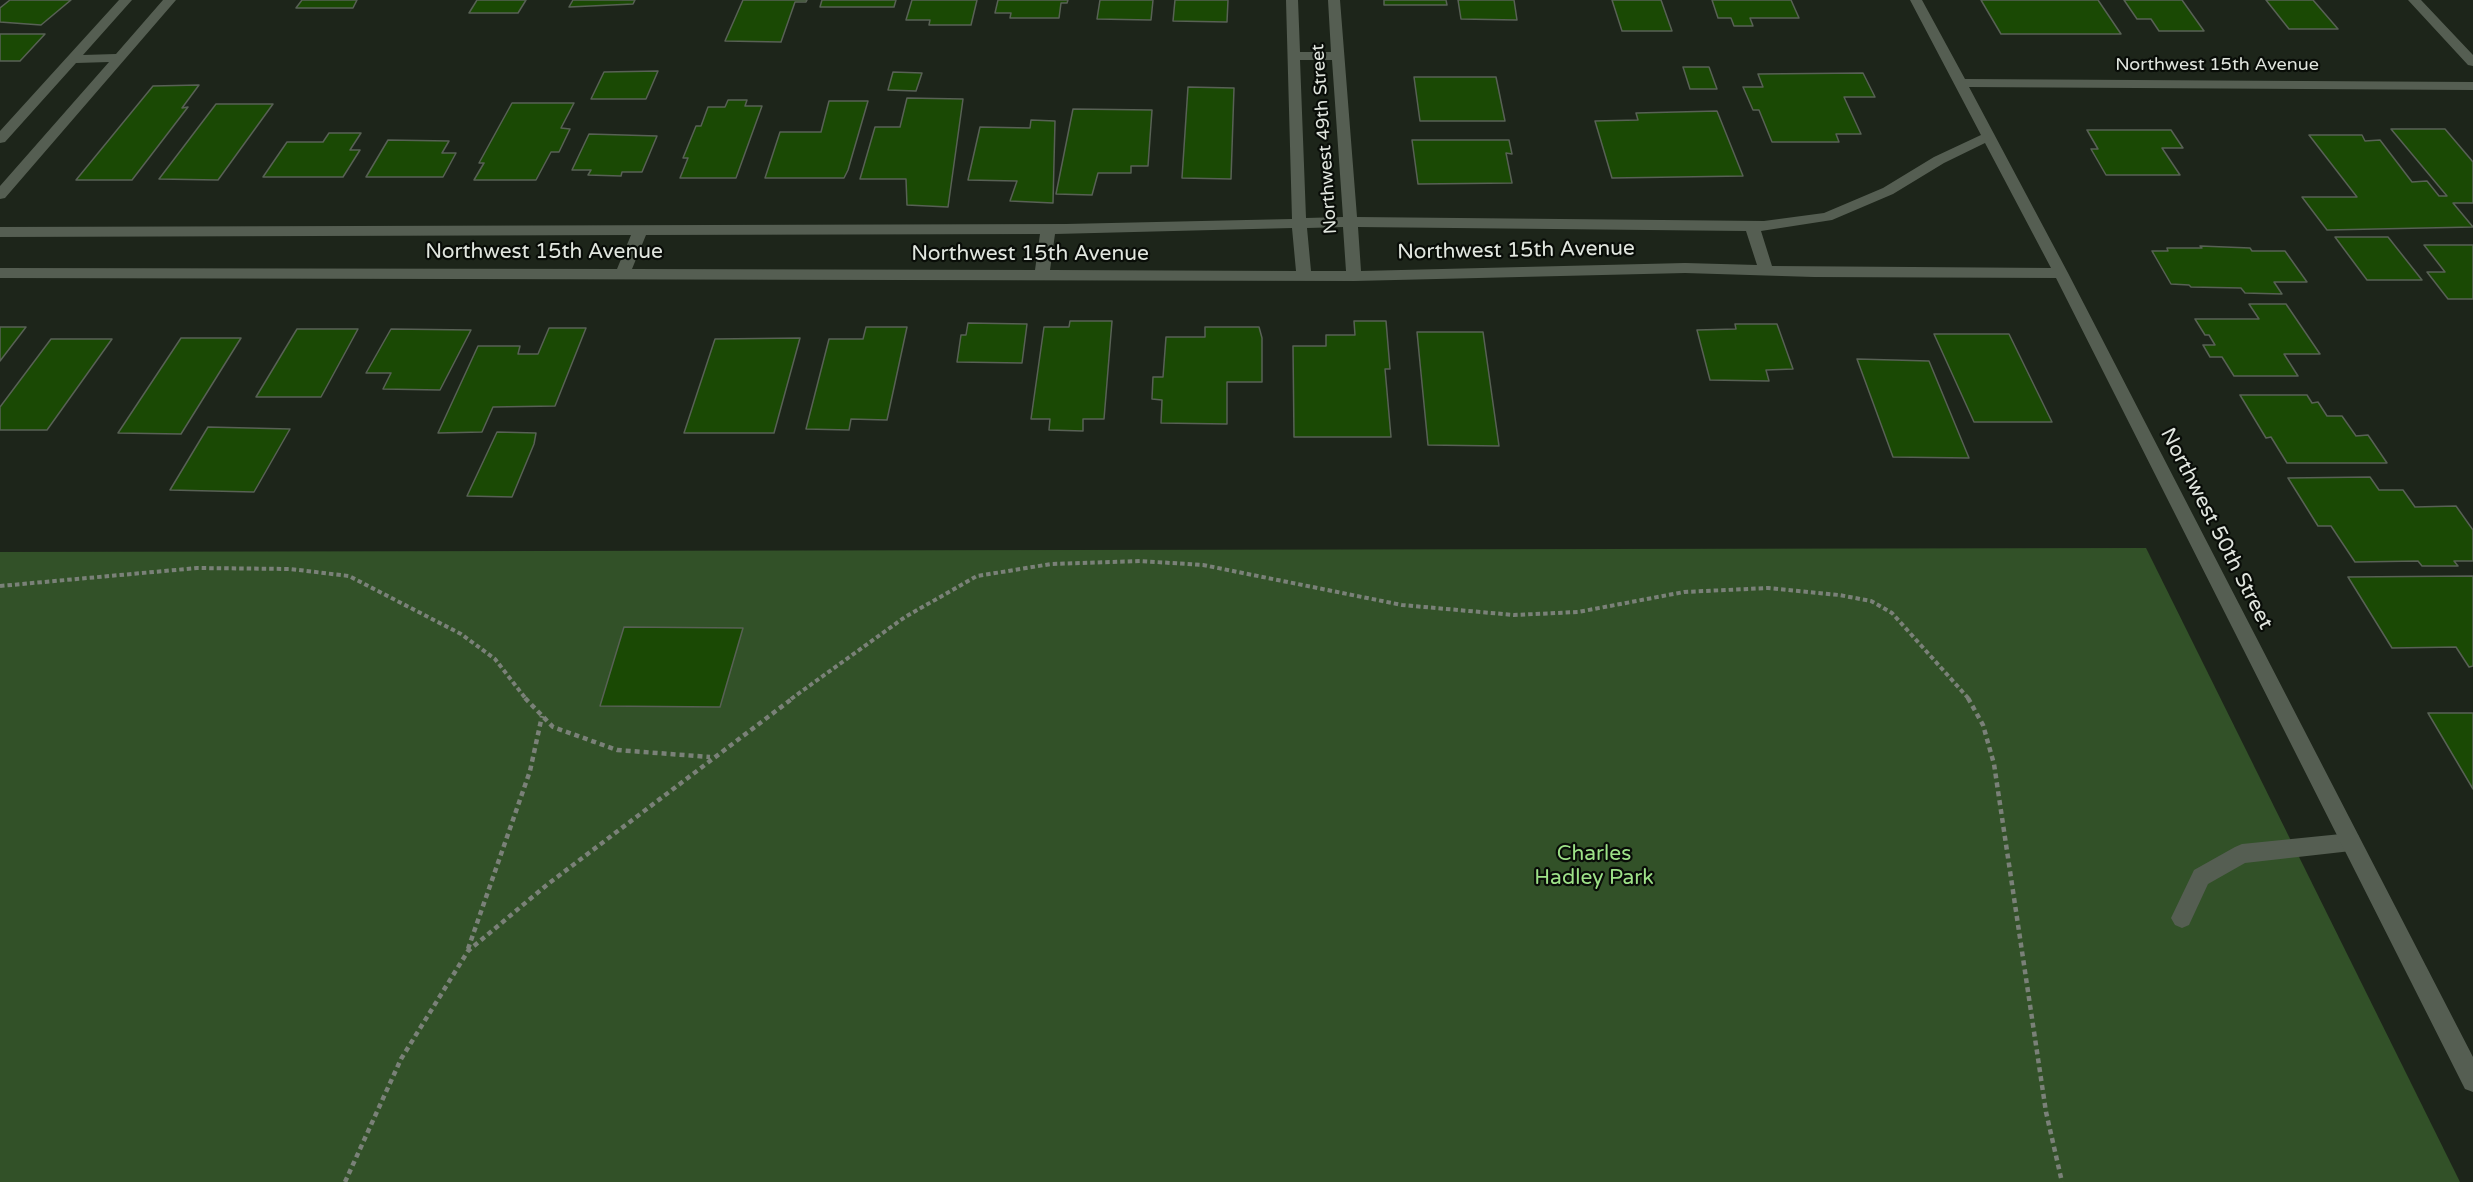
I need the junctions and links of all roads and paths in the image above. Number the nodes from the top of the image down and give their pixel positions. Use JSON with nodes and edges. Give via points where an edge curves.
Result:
{"nodes":[{"id":1,"x":126,"y":0,"type":"edge"},
{"id":2,"x":170,"y":0,"type":"edge"},
{"id":3,"x":1292,"y":0,"type":"edge"},
{"id":4,"x":1334,"y":0,"type":"edge"},
{"id":5,"x":2414,"y":0,"type":"edge"},
{"id":6,"x":1914,"y":1,"type":"edge"},
{"id":7,"x":1294,"y":56,"type":"junction"},
{"id":8,"x":1338,"y":56,"type":"junction"},
{"id":9,"x":119,"y":58,"type":"junction"},
{"id":10,"x":74,"y":59,"type":"junction"},
{"id":11,"x":2473,"y":62,"type":"edge"},
{"id":12,"x":1960,"y":83,"type":"junction"},
{"id":13,"x":2473,"y":86,"type":"edge"},
{"id":14,"x":1988,"y":136,"type":"junction"},
{"id":15,"x":0,"y":140,"type":"edge"},
{"id":16,"x":0,"y":195,"type":"edge"},
{"id":17,"x":1348,"y":222,"type":"junction"},
{"id":18,"x":1299,"y":224,"type":"junction"},
{"id":19,"x":1752,"y":226,"type":"junction"},
{"id":20,"x":1048,"y":229,"type":"junction"},
{"id":21,"x":640,"y":231,"type":"junction"},
{"id":22,"x":0,"y":232,"type":"edge"},
{"id":23,"x":1766,"y":270,"type":"junction"},
{"id":24,"x":0,"y":273,"type":"edge"},
{"id":25,"x":623,"y":273,"type":"junction"},
{"id":26,"x":2061,"y":273,"type":"junction"},
{"id":27,"x":1042,"y":275,"type":"junction"},
{"id":28,"x":1304,"y":276,"type":"junction"},
{"id":29,"x":1354,"y":276,"type":"junction"},
{"id":30,"x":0,"y":586,"type":"edge"},
{"id":31,"x":542,"y":716,"type":"junction"},
{"id":32,"x":712,"y":758,"type":"junction"},
{"id":33,"x":2351,"y":842,"type":"junction"},
{"id":34,"x":2182,"y":918,"type":"dead end"},
{"id":35,"x":468,"y":951,"type":"junction"},
{"id":36,"x":2473,"y":1081,"type":"edge"},
{"id":37,"x":345,"y":1182,"type":"edge"},
{"id":38,"x":2062,"y":1182,"type":"edge"}],
"edges":[{"from":1,"to":10,"type":"street"},
{"from":2,"to":9,"type":"street"},
{"from":3,"to":7,"type":"street","name":"Northwest 49th Street"},
{"from":4,"to":8,"type":"street","name":"Northwest 49th Street"},
{"from":5,"to":11,"type":"street"},
{"from":6,"to":12,"type":"street","name":"Northwest 50th Street"},
{"from":7,"to":8,"type":"street"},
{"from":7,"to":18,"type":"street","name":"Northwest 49th Street"},
{"from":8,"to":17,"type":"street","name":"Northwest 49th Street"},
{"from":9,"to":10,"type":"street"},
{"from":9,"to":16,"type":"street"},
{"from":10,"to":15,"type":"street"},
{"from":12,"to":13,"type":"street","name":"Northwest 15th Avenue"},
{"from":12,"to":14,"type":"street","name":"Northwest 50th Street"},
{"from":14,"to":19,"type":"street","name":"Northwest 15th Avenue","via":[[1888,191],[1827,217]]},
{"from":14,"to":26,"type":"street","name":"Northwest 50th Street"},
{"from":17,"to":18,"type":"street","name":"Northwest 15th Avenue"},
{"from":17,"to":19,"type":"street","name":"Northwest 15th Avenue"},
{"from":17,"to":29,"type":"street","name":"Northwest 49th Street"},
{"from":18,"to":20,"type":"street","name":"Northwest 15th Avenue"},
{"from":18,"to":28,"type":"street","name":"Northwest 49th Street"},
{"from":19,"to":23,"type":"street"},
{"from":20,"to":21,"type":"street","name":"Northwest 15th Avenue"},
{"from":20,"to":27,"type":"street"},
{"from":21,"to":22,"type":"street","name":"Northwest 15th Avenue"},
{"from":21,"to":25,"type":"street"},
{"from":23,"to":26,"type":"street","name":"Northwest 15th Avenue"},
{"from":23,"to":29,"type":"street","name":"Northwest 15th Avenue","via":[[1685,268]]},
{"from":24,"to":25,"type":"street","name":"Northwest 15th Avenue"},
{"from":25,"to":27,"type":"street","name":"Northwest 15th Avenue"},
{"from":26,"to":33,"type":"street","name":"Northwest 50th Street"},
{"from":27,"to":28,"type":"street","name":"Northwest 15th Avenue"},
{"from":28,"to":29,"type":"street","name":"Northwest 15th Avenue"},
{"from":30,"to":31,"type":"path","via":[[197,568],[290,569],[349,576],[470,640],[495,659]]},
{"from":31,"to":32,"type":"path","via":[[553,727],[617,750]]},
{"from":31,"to":35,"type":"path","via":[[530,771]]},
{"from":32,"to":35,"type":"path"},
{"from":32,"to":38,"type":"path","via":[[905,617],[977,576],[1051,564],[1140,561],[1203,565],[1402,605],[1514,615],[1578,612],[1684,592],[1768,588],[1871,601],[1892,614],[1966,693],[1983,725],[1994,764],[2046,1112]]},
{"from":33,"to":34,"type":"street","via":[[2242,854],[2201,877]]},
{"from":33,"to":36,"type":"street","name":"Northwest 50th Street"},
{"from":35,"to":37,"type":"path","via":[[401,1059]]}]}
